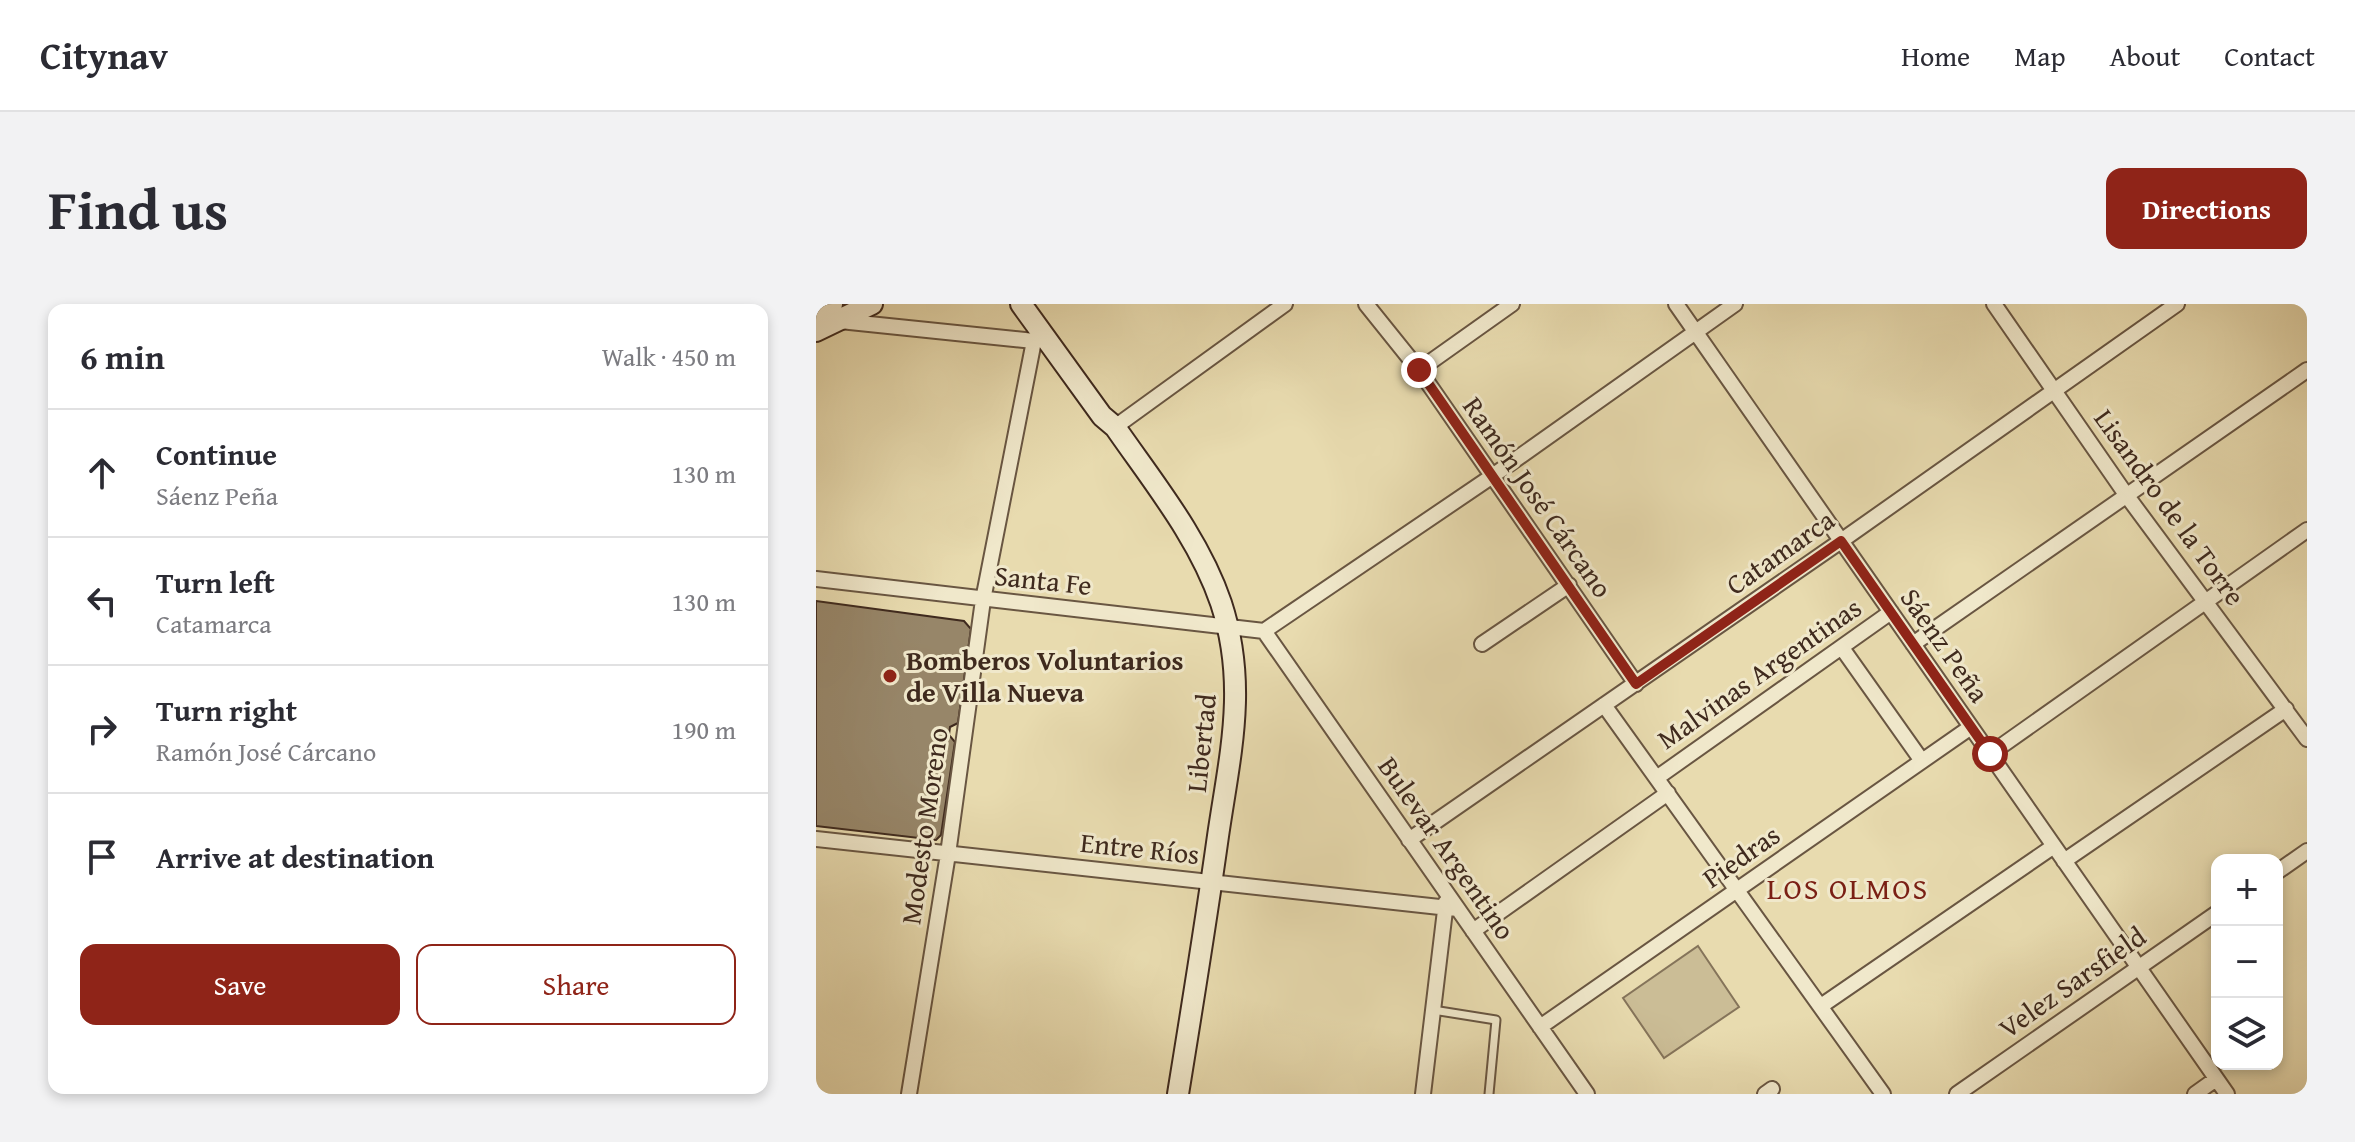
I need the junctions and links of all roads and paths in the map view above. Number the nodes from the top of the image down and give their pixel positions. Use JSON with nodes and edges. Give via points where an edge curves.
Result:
{"nodes":[{"id":1,"x":872,"y":304,"type":"edge"},
{"id":2,"x":1021,"y":304,"type":"edge"},
{"id":3,"x":1036,"y":304,"type":"edge"},
{"id":4,"x":1285,"y":304,"type":"edge"},
{"id":5,"x":1366,"y":304,"type":"edge"},
{"id":6,"x":1512,"y":304,"type":"edge"},
{"id":7,"x":1676,"y":304,"type":"edge"},
{"id":8,"x":1735,"y":304,"type":"edge"},
{"id":9,"x":1994,"y":304,"type":"edge"},
{"id":10,"x":2177,"y":304,"type":"edge"},
{"id":11,"x":816,"y":312,"type":"edge"},
{"id":12,"x":835,"y":312,"type":"edge"},
{"id":13,"x":816,"y":331,"type":"edge"},
{"id":14,"x":1695,"y":332,"type":"junction"},
{"id":15,"x":1038,"y":338,"type":"junction"},
{"id":16,"x":1419,"y":370,"type":"junction"},
{"id":17,"x":2307,"y":370,"type":"edge"},
{"id":18,"x":2054,"y":391,"type":"junction"},
{"id":19,"x":1115,"y":427,"type":"junction"},
{"id":20,"x":1491,"y":477,"type":"junction"},
{"id":21,"x":2127,"y":496,"type":"junction"},
{"id":22,"x":2307,"y":530,"type":"edge"},
{"id":23,"x":1841,"y":541,"type":"junction"},
{"id":24,"x":816,"y":579,"type":"edge"},
{"id":25,"x":1569,"y":585,"type":"junction"},
{"id":26,"x":983,"y":600,"type":"junction"},
{"id":27,"x":2205,"y":601,"type":"junction"},
{"id":28,"x":1891,"y":612,"type":"junction"},
{"id":29,"x":1228,"y":626,"type":"junction"},
{"id":30,"x":1264,"y":631,"type":"junction"},
{"id":31,"x":1482,"y":644,"type":"dead end"},
{"id":32,"x":1913,"y":644,"type":"junction"},
{"id":33,"x":1842,"y":648,"type":"junction"},
{"id":34,"x":1636,"y":684,"type":"junction"},
{"id":35,"x":1604,"y":705,"type":"junction"},
{"id":36,"x":2286,"y":709,"type":"junction"},
{"id":37,"x":1971,"y":727,"type":"junction"},
{"id":38,"x":2307,"y":739,"type":"edge"},
{"id":39,"x":1990,"y":754,"type":"junction"},
{"id":40,"x":1922,"y":761,"type":"junction"},
{"id":41,"x":1658,"y":777,"type":"junction"},
{"id":42,"x":1668,"y":793,"type":"junction"},
{"id":43,"x":816,"y":839,"type":"edge"},
{"id":44,"x":1409,"y":840,"type":"junction"},
{"id":45,"x":2054,"y":846,"type":"junction"},
{"id":46,"x":2307,"y":851,"type":"edge"},
{"id":47,"x":948,"y":854,"type":"junction"},
{"id":48,"x":2064,"y":861,"type":"junction"},
{"id":49,"x":2283,"y":868,"type":"edge"},
{"id":50,"x":1212,"y":882,"type":"junction"},
{"id":51,"x":1738,"y":890,"type":"junction"},
{"id":52,"x":1450,"y":904,"type":"junction"},
{"id":53,"x":2211,"y":917,"type":"edge"},
{"id":54,"x":1473,"y":931,"type":"junction"},
{"id":55,"x":2139,"y":968,"type":"junction"},
{"id":56,"x":1821,"y":1006,"type":"junction"},
{"id":57,"x":1433,"y":1010,"type":"junction"},
{"id":58,"x":1540,"y":1027,"type":"junction"},
{"id":59,"x":2216,"y":1079,"type":"junction"},
{"id":60,"x":909,"y":1094,"type":"edge"},
{"id":61,"x":1178,"y":1094,"type":"edge"},
{"id":62,"x":1423,"y":1094,"type":"edge"},
{"id":63,"x":1489,"y":1094,"type":"edge"},
{"id":64,"x":1587,"y":1094,"type":"edge"},
{"id":65,"x":1883,"y":1094,"type":"edge"},
{"id":66,"x":1957,"y":1094,"type":"edge"},
{"id":67,"x":2195,"y":1094,"type":"edge"},
{"id":68,"x":2227,"y":1094,"type":"edge"}],
"edges":[{"from":1,"to":12,"type":"main road"},
{"from":2,"to":15,"type":"main road","name":"Libertad"},
{"from":3,"to":19,"type":"main road","name":"Libertad","via":[[1110,410]]},
{"from":4,"to":19,"type":"street"},
{"from":5,"to":16,"type":"street","name":"Ramón José Cárcano"},
{"from":6,"to":16,"type":"street"},
{"from":7,"to":14,"type":"street","name":"Sáenz Peña"},
{"from":8,"to":14,"type":"street"},
{"from":9,"to":18,"type":"street","name":"Lisandro de la Torre"},
{"from":10,"to":18,"type":"street","name":"Catamarca"},
{"from":11,"to":12,"type":"main road"},
{"from":12,"to":13,"type":"main road"},
{"from":12,"to":15,"type":"street"},
{"from":14,"to":20,"type":"street"},
{"from":14,"to":23,"type":"street","name":"Sáenz Peña"},
{"from":15,"to":19,"type":"main road","name":"Libertad"},
{"from":15,"to":26,"type":"street","name":"Modesto Moreno"},
{"from":16,"to":20,"type":"street","name":"Ramón José Cárcano"},
{"from":17,"to":21,"type":"street"},
{"from":18,"to":21,"type":"street","name":"Lisandro de la Torre"},
{"from":18,"to":23,"type":"street","name":"Catamarca"},
{"from":19,"to":29,"type":"main road","name":"Libertad","via":[[1195,545]]},
{"from":20,"to":25,"type":"street","name":"Ramón José Cárcano"},
{"from":20,"to":30,"type":"street"},
{"from":21,"to":27,"type":"street","name":"Lisandro de la Torre"},
{"from":21,"to":32,"type":"street"},
{"from":22,"to":27,"type":"street"},
{"from":23,"to":28,"type":"street","name":"Sáenz Peña"},
{"from":23,"to":34,"type":"street","name":"Catamarca"},
{"from":24,"to":26,"type":"street","name":"Santa Fe"},
{"from":25,"to":31,"type":"street"},
{"from":25,"to":34,"type":"street","name":"Ramón José Cárcano"},
{"from":26,"to":29,"type":"street","name":"Santa Fe"},
{"from":26,"to":47,"type":"street","name":"Modesto Moreno"},
{"from":27,"to":36,"type":"street","name":"Lisandro de la Torre"},
{"from":27,"to":39,"type":"street"},
{"from":28,"to":32,"type":"street","name":"Sáenz Peña"},
{"from":28,"to":33,"type":"street","name":"Malvinas Argentinas"},
{"from":29,"to":30,"type":"street","name":"Santa Fe"},
{"from":29,"to":50,"type":"main road","name":"Libertad","via":[[1236,712]]},
{"from":30,"to":44,"type":"street","name":"Bulevar Argentino"},
{"from":32,"to":37,"type":"street","name":"Sáenz Peña"},
{"from":33,"to":40,"type":"street"},
{"from":33,"to":41,"type":"street","name":"Malvinas Argentinas"},
{"from":34,"to":35,"type":"street","name":"Catamarca"},
{"from":35,"to":41,"type":"street"},
{"from":35,"to":44,"type":"street","name":"Catamarca"},
{"from":36,"to":38,"type":"street","name":"Lisandro de la Torre"},
{"from":36,"to":48,"type":"street"},
{"from":37,"to":39,"type":"street","name":"Sáenz Peña"},
{"from":37,"to":40,"type":"street","name":"Piedras"},
{"from":39,"to":45,"type":"street","name":"Sáenz Peña"},
{"from":40,"to":51,"type":"street","name":"Piedras"},
{"from":41,"to":42,"type":"street"},
{"from":42,"to":51,"type":"street"},
{"from":42,"to":54,"type":"street","name":"Malvinas Argentinas"},
{"from":43,"to":47,"type":"street","name":"Entre Ríos"},
{"from":44,"to":52,"type":"street","name":"Bulevar Argentino"},
{"from":45,"to":48,"type":"street","name":"Sáenz Peña"},
{"from":45,"to":56,"type":"street"},
{"from":46,"to":49,"type":"street"},
{"from":47,"to":50,"type":"street","name":"Entre Ríos"},
{"from":47,"to":60,"type":"street","name":"Modesto Moreno"},
{"from":48,"to":55,"type":"street","name":"Sáenz Peña"},
{"from":50,"to":52,"type":"street","name":"Entre Ríos"},
{"from":50,"to":61,"type":"main road","name":"Libertad"},
{"from":51,"to":56,"type":"street"},
{"from":51,"to":58,"type":"street","name":"Piedras"},
{"from":52,"to":54,"type":"street","name":"Bulevar Argentino"},
{"from":52,"to":57,"type":"street"},
{"from":53,"to":55,"type":"street","name":"Velez Sarsfield"},
{"from":54,"to":58,"type":"street","name":"Bulevar Argentino"},
{"from":55,"to":59,"type":"street","name":"Sáenz Peña"},
{"from":55,"to":66,"type":"street","name":"Velez Sarsfield"},
{"from":56,"to":65,"type":"street"},
{"from":57,"to":62,"type":"street"},
{"from":57,"to":63,"type":"lane","via":[[1496,1020]]},
{"from":58,"to":64,"type":"street","name":"Bulevar Argentino"},
{"from":59,"to":67,"type":"street"},
{"from":59,"to":68,"type":"street","name":"Sáenz Peña"}]}
